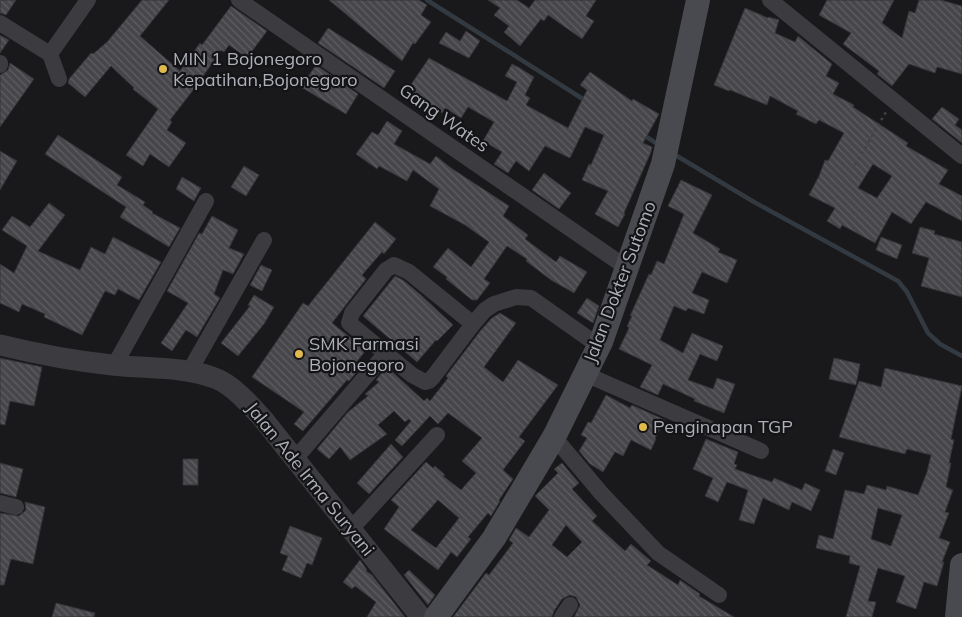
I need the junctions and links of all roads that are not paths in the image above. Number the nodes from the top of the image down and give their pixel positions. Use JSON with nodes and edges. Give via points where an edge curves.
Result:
{"nodes":[{"id":1,"x":239,"y":0,"type":"edge"},
{"id":2,"x":698,"y":0,"type":"edge"},
{"id":3,"x":770,"y":0,"type":"edge"},
{"id":4,"x":83,"y":2,"type":"edge"},
{"id":5,"x":0,"y":23,"type":"edge"},
{"id":6,"x":50,"y":54,"type":"junction"},
{"id":7,"x":59,"y":79,"type":"dead end"},
{"id":8,"x":962,"y":156,"type":"edge"},
{"id":9,"x":206,"y":201,"type":"dead end"},
{"id":10,"x":264,"y":240,"type":"dead end"},
{"id":11,"x":627,"y":268,"type":"junction"},
{"id":12,"x":472,"y":324,"type":"junction"},
{"id":13,"x":0,"y":345,"type":"edge"},
{"id":14,"x":599,"y":346,"type":"junction"},
{"id":15,"x":386,"y":353,"type":"junction"},
{"id":16,"x":114,"y":366,"type":"junction"},
{"id":17,"x":188,"y":372,"type":"junction"},
{"id":18,"x":585,"y":374,"type":"junction"},
{"id":19,"x":437,"y":435,"type":"dead end"},
{"id":20,"x":554,"y":437,"type":"junction"},
{"id":21,"x":761,"y":451,"type":"dead end"},
{"id":22,"x":295,"y":458,"type":"junction"},
{"id":23,"x":0,"y":503,"type":"edge"},
{"id":24,"x":16,"y":507,"type":"dead end"},
{"id":25,"x":351,"y":528,"type":"junction"},
{"id":26,"x":962,"y":565,"type":"edge"},
{"id":27,"x":719,"y":595,"type":"dead end"},
{"id":28,"x":421,"y":617,"type":"edge"},
{"id":29,"x":436,"y":617,"type":"edge"},
{"id":30,"x":958,"y":617,"type":"edge"}],
"edges":[{"from":1,"to":11,"type":"street","name":"Gang Wates"},
{"from":2,"to":11,"type":"main road","name":"Jalan Dokter Sutomo","via":[[666,153]]},
{"from":3,"to":8,"type":"street"},
{"from":4,"to":6,"type":"street"},
{"from":5,"to":6,"type":"street"},
{"from":6,"to":7,"type":"street"},
{"from":9,"to":16,"type":"street"},
{"from":10,"to":17,"type":"street"},
{"from":11,"to":14,"type":"main road","name":"Jalan Dokter Sutomo"},
{"from":12,"to":14,"type":"street","via":[[494,304],[516,297],[531,298]]},
{"from":12,"to":15,"type":"street","via":[[429,381],[420,380]]},
{"from":12,"to":15,"type":"street","via":[[409,272],[394,265],[386,270],[349,321]]},
{"from":13,"to":16,"type":"street","name":"Jalan Ade Irma Suryani"},
{"from":14,"to":18,"type":"main road","name":"Jalan Dokter Sutomo"},
{"from":15,"to":22,"type":"street"},
{"from":16,"to":17,"type":"street","name":"Jalan Ade Irma Suryani"},
{"from":17,"to":22,"type":"street","name":"Jalan Ade Irma Suryani","via":[[219,380],[243,398]]},
{"from":18,"to":20,"type":"main road","name":"Jalan Dokter Sutomo"},
{"from":18,"to":21,"type":"street"},
{"from":19,"to":25,"type":"street"},
{"from":20,"to":27,"type":"street","via":[[658,553]]},
{"from":20,"to":29,"type":"main road","name":"Jalan Dokter Sutomo","via":[[494,538]]},
{"from":22,"to":25,"type":"street","name":"Jalan Ade Irma Suryani"},
{"from":23,"to":24,"type":"street"},
{"from":25,"to":28,"type":"street","name":"Jalan Ade Irma Suryani"},
{"from":26,"to":30,"type":"main road"}]}
